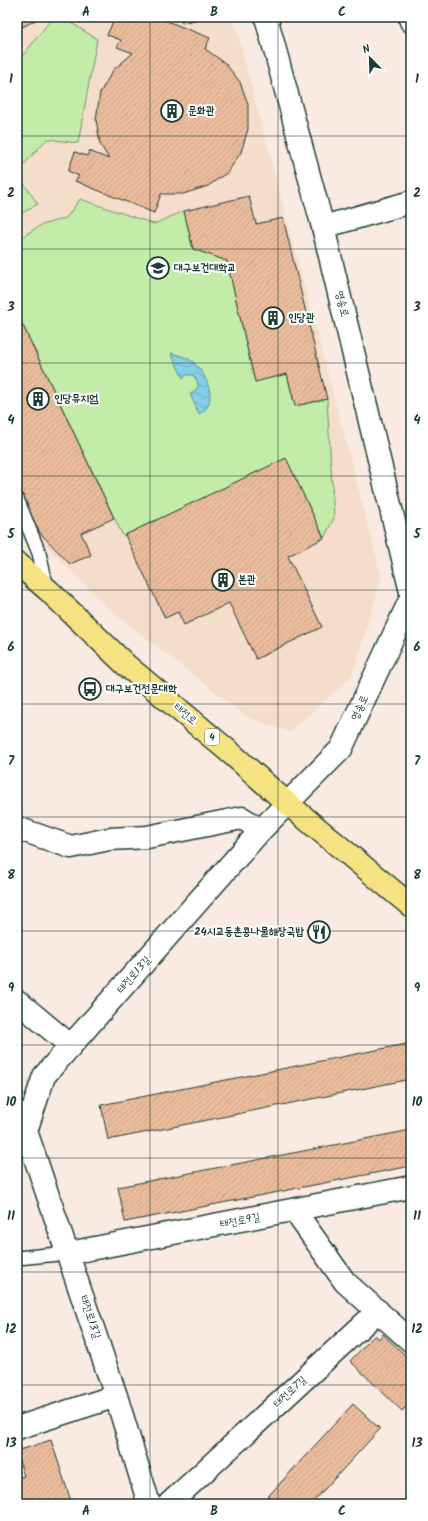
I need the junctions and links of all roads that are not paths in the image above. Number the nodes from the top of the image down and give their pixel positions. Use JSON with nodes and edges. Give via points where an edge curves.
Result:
{"nodes":[{"id":1,"x":266,"y":17,"type":"edge"},
{"id":2,"x":410,"y":17,"type":"edge"},
{"id":3,"x":411,"y":21,"type":"edge"},
{"id":4,"x":411,"y":202,"type":"edge"},
{"id":5,"x":323,"y":226,"type":"junction"},
{"id":6,"x":17,"y":499,"type":"edge"},
{"id":7,"x":17,"y":563,"type":"edge"},
{"id":8,"x":48,"y":590,"type":"junction"},
{"id":9,"x":411,"y":592,"type":"edge"},
{"id":10,"x":411,"y":598,"type":"edge"},
{"id":11,"x":288,"y":804,"type":"junction"},
{"id":12,"x":17,"y":828,"type":"edge"},
{"id":13,"x":261,"y":830,"type":"junction"},
{"id":14,"x":408,"y":897,"type":"edge"},
{"id":15,"x":17,"y":1001,"type":"edge"},
{"id":16,"x":71,"y":1046,"type":"junction"},
{"id":17,"x":17,"y":1112,"type":"edge"},
{"id":18,"x":22,"y":1133,"type":"edge"},
{"id":19,"x":411,"y":1187,"type":"edge"},
{"id":20,"x":294,"y":1210,"type":"junction"},
{"id":21,"x":68,"y":1253,"type":"junction"},
{"id":22,"x":17,"y":1258,"type":"edge"},
{"id":23,"x":378,"y":1310,"type":"junction"},
{"id":24,"x":411,"y":1341,"type":"edge"},
{"id":25,"x":116,"y":1396,"type":"junction"},
{"id":26,"x":17,"y":1428,"type":"edge"},
{"id":27,"x":149,"y":1504,"type":"edge"},
{"id":28,"x":169,"y":1504,"type":"edge"}],
"edges":[{"from":1,"to":5,"type":"main road","name":"영송로"},
{"from":2,"to":3,"type":"main road"},
{"from":4,"to":5,"type":"main road"},
{"from":5,"to":9,"type":"main road","name":"영송로"},
{"from":6,"to":8,"type":"lane","via":[[39,553]]},
{"from":7,"to":8,"type":"main road","name":"태전로","number":"4"},
{"from":8,"to":11,"type":"main road","name":"태전로","number":"4","via":[[126,665]]},
{"from":10,"to":11,"type":"main road","name":"영송로","via":[[341,749]]},
{"from":11,"to":13,"type":"main road","name":"태전로13길"},
{"from":11,"to":14,"type":"main road","name":"태전로","number":"4"},
{"from":12,"to":13,"type":"main road","via":[[71,847],[109,839],[147,837],[242,818]]},
{"from":13,"to":16,"type":"main road","name":"태전로13길"},
{"from":15,"to":16,"type":"main road"},
{"from":16,"to":18,"type":"main road","name":"태전로13길","via":[[44,1076]]},
{"from":17,"to":18,"type":"main road","name":"태전로13길"},
{"from":18,"to":21,"type":"main road","name":"태전로13길"},
{"from":19,"to":20,"type":"main road","name":"태전로9길"},
{"from":20,"to":21,"type":"main road","name":"태전로9길"},
{"from":20,"to":23,"type":"main road","via":[[345,1282]]},
{"from":21,"to":22,"type":"lane"},
{"from":21,"to":25,"type":"main road","name":"태전로13길"},
{"from":23,"to":24,"type":"main road"},
{"from":23,"to":28,"type":"main road","name":"태전로7길"},
{"from":25,"to":26,"type":"main road"},
{"from":25,"to":27,"type":"main road","name":"태전로13길"}]}
